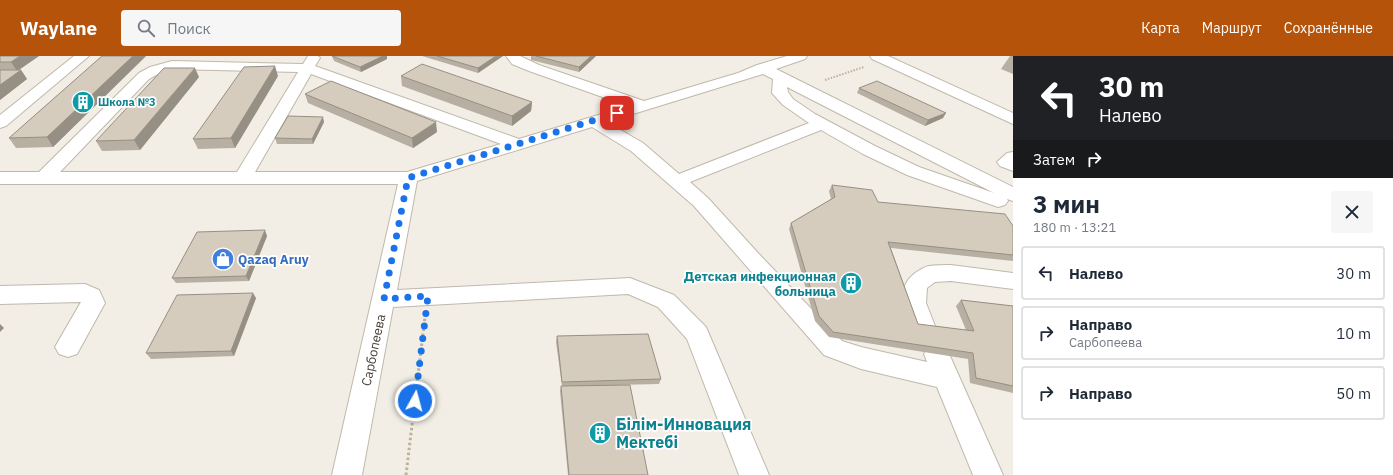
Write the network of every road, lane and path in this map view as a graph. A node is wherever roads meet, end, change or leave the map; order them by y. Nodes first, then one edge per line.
1 (82, 56) edge
2 (513, 56) edge
3 (800, 56) edge
4 (877, 56) edge
5 (310, 62) edge
6 (762, 68) junction
7 (780, 78) junction
8 (642, 106) junction
9 (1013, 120) edge
10 (592, 121) junction
11 (0, 123) edge
12 (822, 124) junction
13 (517, 144) junction
14 (1013, 157) edge
15 (1013, 166) edge
16 (0, 178) edge
17 (44, 178) junction
18 (243, 178) junction
19 (408, 178) junction
20 (677, 181) junction
21 (1013, 195) edge
22 (1013, 208) edge
23 (1013, 281) edge
24 (0, 295) edge
25 (428, 296) junction
26 (384, 299) junction
27 (68, 347) dead end
28 (936, 354) junction
29 (348, 475) edge
30 (406, 475) edge
31 (754, 475) edge
32 (988, 475) edge

1 - 11 street
2 - 8 street
3 - 6 street
4 - 9 street
5 - 13 street
5 - 17 street
5 - 18 street
6 - 7 street
6 - 8 street
7 - 12 street
7 - 21 street
8 - 10 street
10 - 13 street
10 - 20 street
12 - 20 street
12 - 22 street
13 - 19 street
14 - 15 street
16 - 17 street
17 - 18 street
18 - 19 street
19 - 26 street, Сарбопеева
20 - 28 street
23 - 28 street
24 - 27 street
25 - 26 street
25 - 30 path
25 - 31 street
26 - 29 street, Сарбопеева
28 - 32 street

